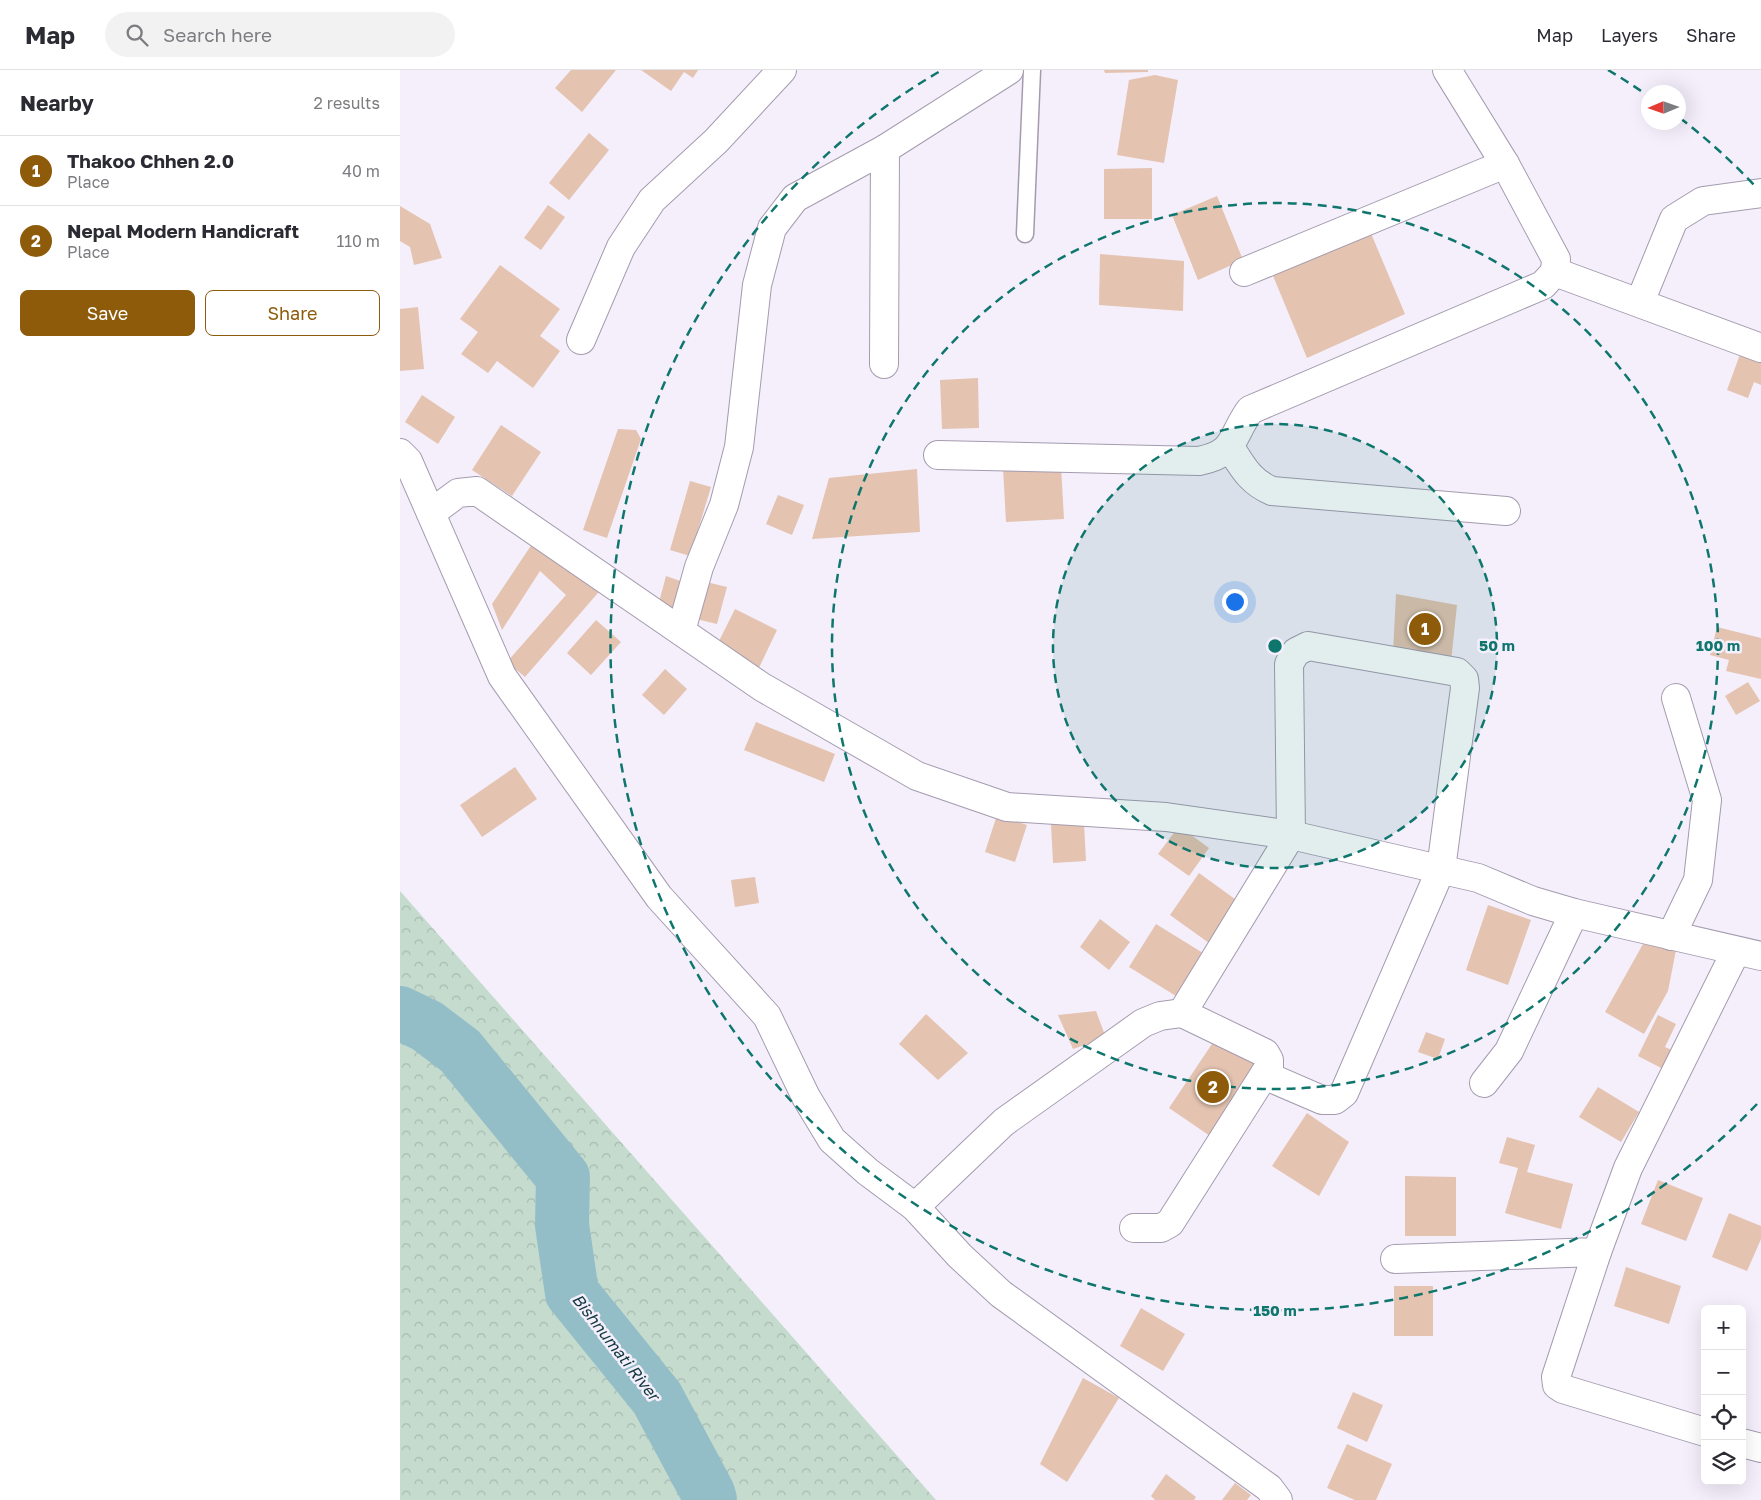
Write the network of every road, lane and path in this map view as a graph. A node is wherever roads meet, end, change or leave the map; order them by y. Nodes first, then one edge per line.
1 (782, 70) edge
2 (1009, 70) edge
3 (1032, 70) edge
4 (1456, 73) edge
5 (885, 149) junction
6 (1505, 164) junction
7 (1761, 193) edge
8 (1025, 234) dead end
9 (1244, 272) dead end
10 (1555, 272) junction
11 (1640, 302) junction
12 (581, 340) dead end
13 (1761, 348) edge
14 (884, 364) dead end
15 (1230, 447) junction
16 (400, 453) edge
17 (938, 455) dead end
18 (1506, 510) dead end
19 (431, 513) junction
20 (681, 631) junction
21 (1676, 698) dead end
22 (1291, 835) junction
23 (1441, 869) junction
24 (1574, 913) junction
25 (1671, 936) junction
26 (1748, 954) edge
27 (1182, 1013) junction
28 (1264, 1075) junction
29 (1484, 1084) dead end
30 (915, 1207) junction
31 (1134, 1228) dead end
32 (1597, 1252) junction
33 (1395, 1259) dead end
34 (1701, 1431) edge
35 (1746, 1444) edge
36 (1761, 1448) edge
37 (1278, 1500) edge

1 - 12 street
2 - 5 street
3 - 8 lane
4 - 6 street
5 - 14 street
5 - 20 street
6 - 9 street
6 - 10 street
7 - 11 street
10 - 11 street
10 - 15 street
11 - 13 street
15 - 17 street
15 - 18 street
16 - 19 street
19 - 20 street
19 - 30 street
20 - 22 street
21 - 25 street
22 - 23 street
22 - 23 street
22 - 27 street
23 - 24 street
23 - 28 street
24 - 25 street
24 - 29 street
25 - 26 street
26 - 32 street
27 - 28 street
27 - 30 street
28 - 31 street
30 - 37 street
32 - 33 street
32 - 34 street
35 - 36 street

